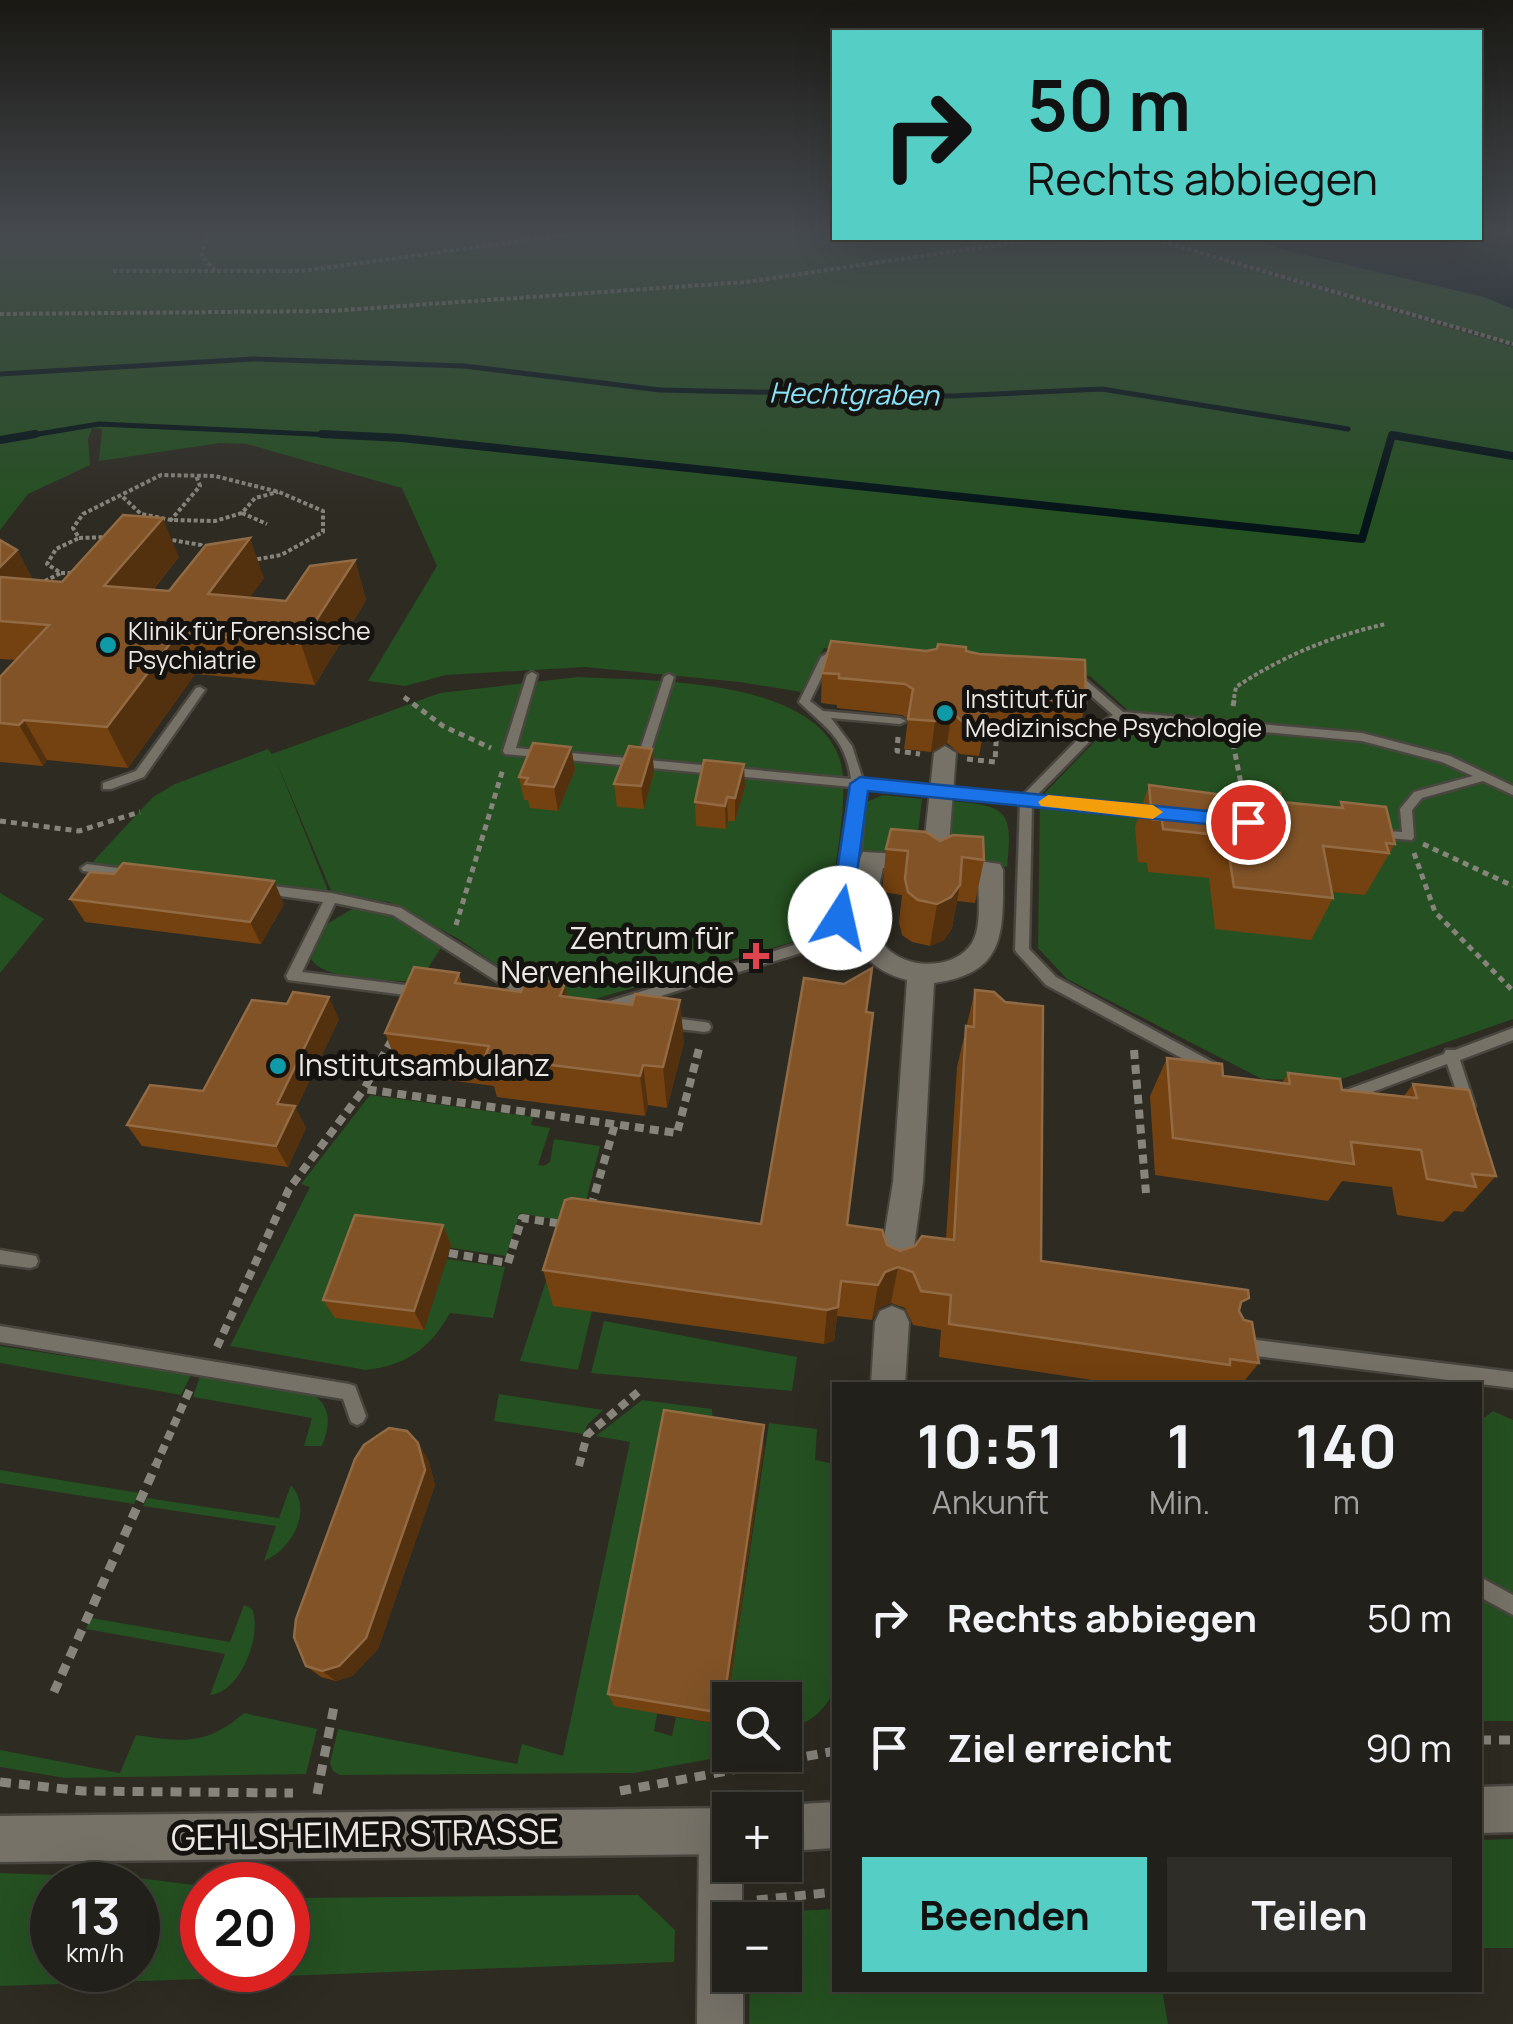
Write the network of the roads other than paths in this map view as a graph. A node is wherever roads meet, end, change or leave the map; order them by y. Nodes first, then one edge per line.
1 (865, 660) edge
2 (532, 675) dead end
3 (669, 676) dead end
4 (1058, 676) edge
5 (200, 690) dead end
6 (825, 714) junction
7 (1120, 715) junction
8 (900, 721) dead end
9 (945, 753) dead end
10 (641, 763) junction
11 (1485, 776) junction
12 (860, 784) junction
13 (107, 786) dead end
14 (1513, 790) edge
15 (941, 792) junction
16 (1026, 799) junction
17 (1174, 814) edge
18 (1355, 832) edge
19 (87, 868) dead end
20 (935, 868) junction
21 (143, 875) edge
22 (256, 889) edge
23 (331, 898) junction
24 (921, 973) junction
25 (437, 994) edge
26 (509, 1002) edge
27 (628, 1017) edge
28 (647, 1020) edge
29 (704, 1027) dead end
30 (1513, 1034) edge
31 (1451, 1054) junction
32 (1230, 1079) edge
33 (1320, 1097) edge
34 (1474, 1126) edge
35 (0, 1257) edge
36 (30, 1261) dead end
37 (896, 1269) edge
38 (892, 1322) dead end
39 (0, 1334) edge
40 (1226, 1344) edge
41 (1513, 1380) edge
42 (888, 1382) edge
43 (357, 1416) dead end
44 (1482, 1588) edge
45 (1513, 1604) edge
46 (1513, 1809) edge
47 (1482, 1810) edge
48 (832, 1825) edge
49 (802, 1827) edge
50 (712, 1831) edge
51 (0, 1839) edge
52 (722, 1882) edge
53 (720, 2024) edge

1 - 6 lane
2 - 10 lane
3 - 10 lane
4 - 7 lane
5 - 13 lane
6 - 8 lane
6 - 12 lane
7 - 11 lane
7 - 16 lane
9 - 15 street
10 - 12 lane
11 - 14 lane
11 - 18 lane
12 - 15 lane
12 - 27 lane
15 - 16 lane
15 - 20 street
16 - 17 lane
16 - 32 lane
19 - 21 lane
20 - 24 street
20 - 24 street
22 - 23 lane
23 - 25 lane
23 - 26 lane
24 - 37 street
28 - 29 lane
30 - 31 lane
31 - 33 lane
31 - 34 lane
35 - 36 lane
38 - 42 street
39 - 43 lane
40 - 41 lane
44 - 45 lane
46 - 47 street
48 - 49 street
50 - 51 street, GEHLSHEIMER STRASSE
52 - 53 street

